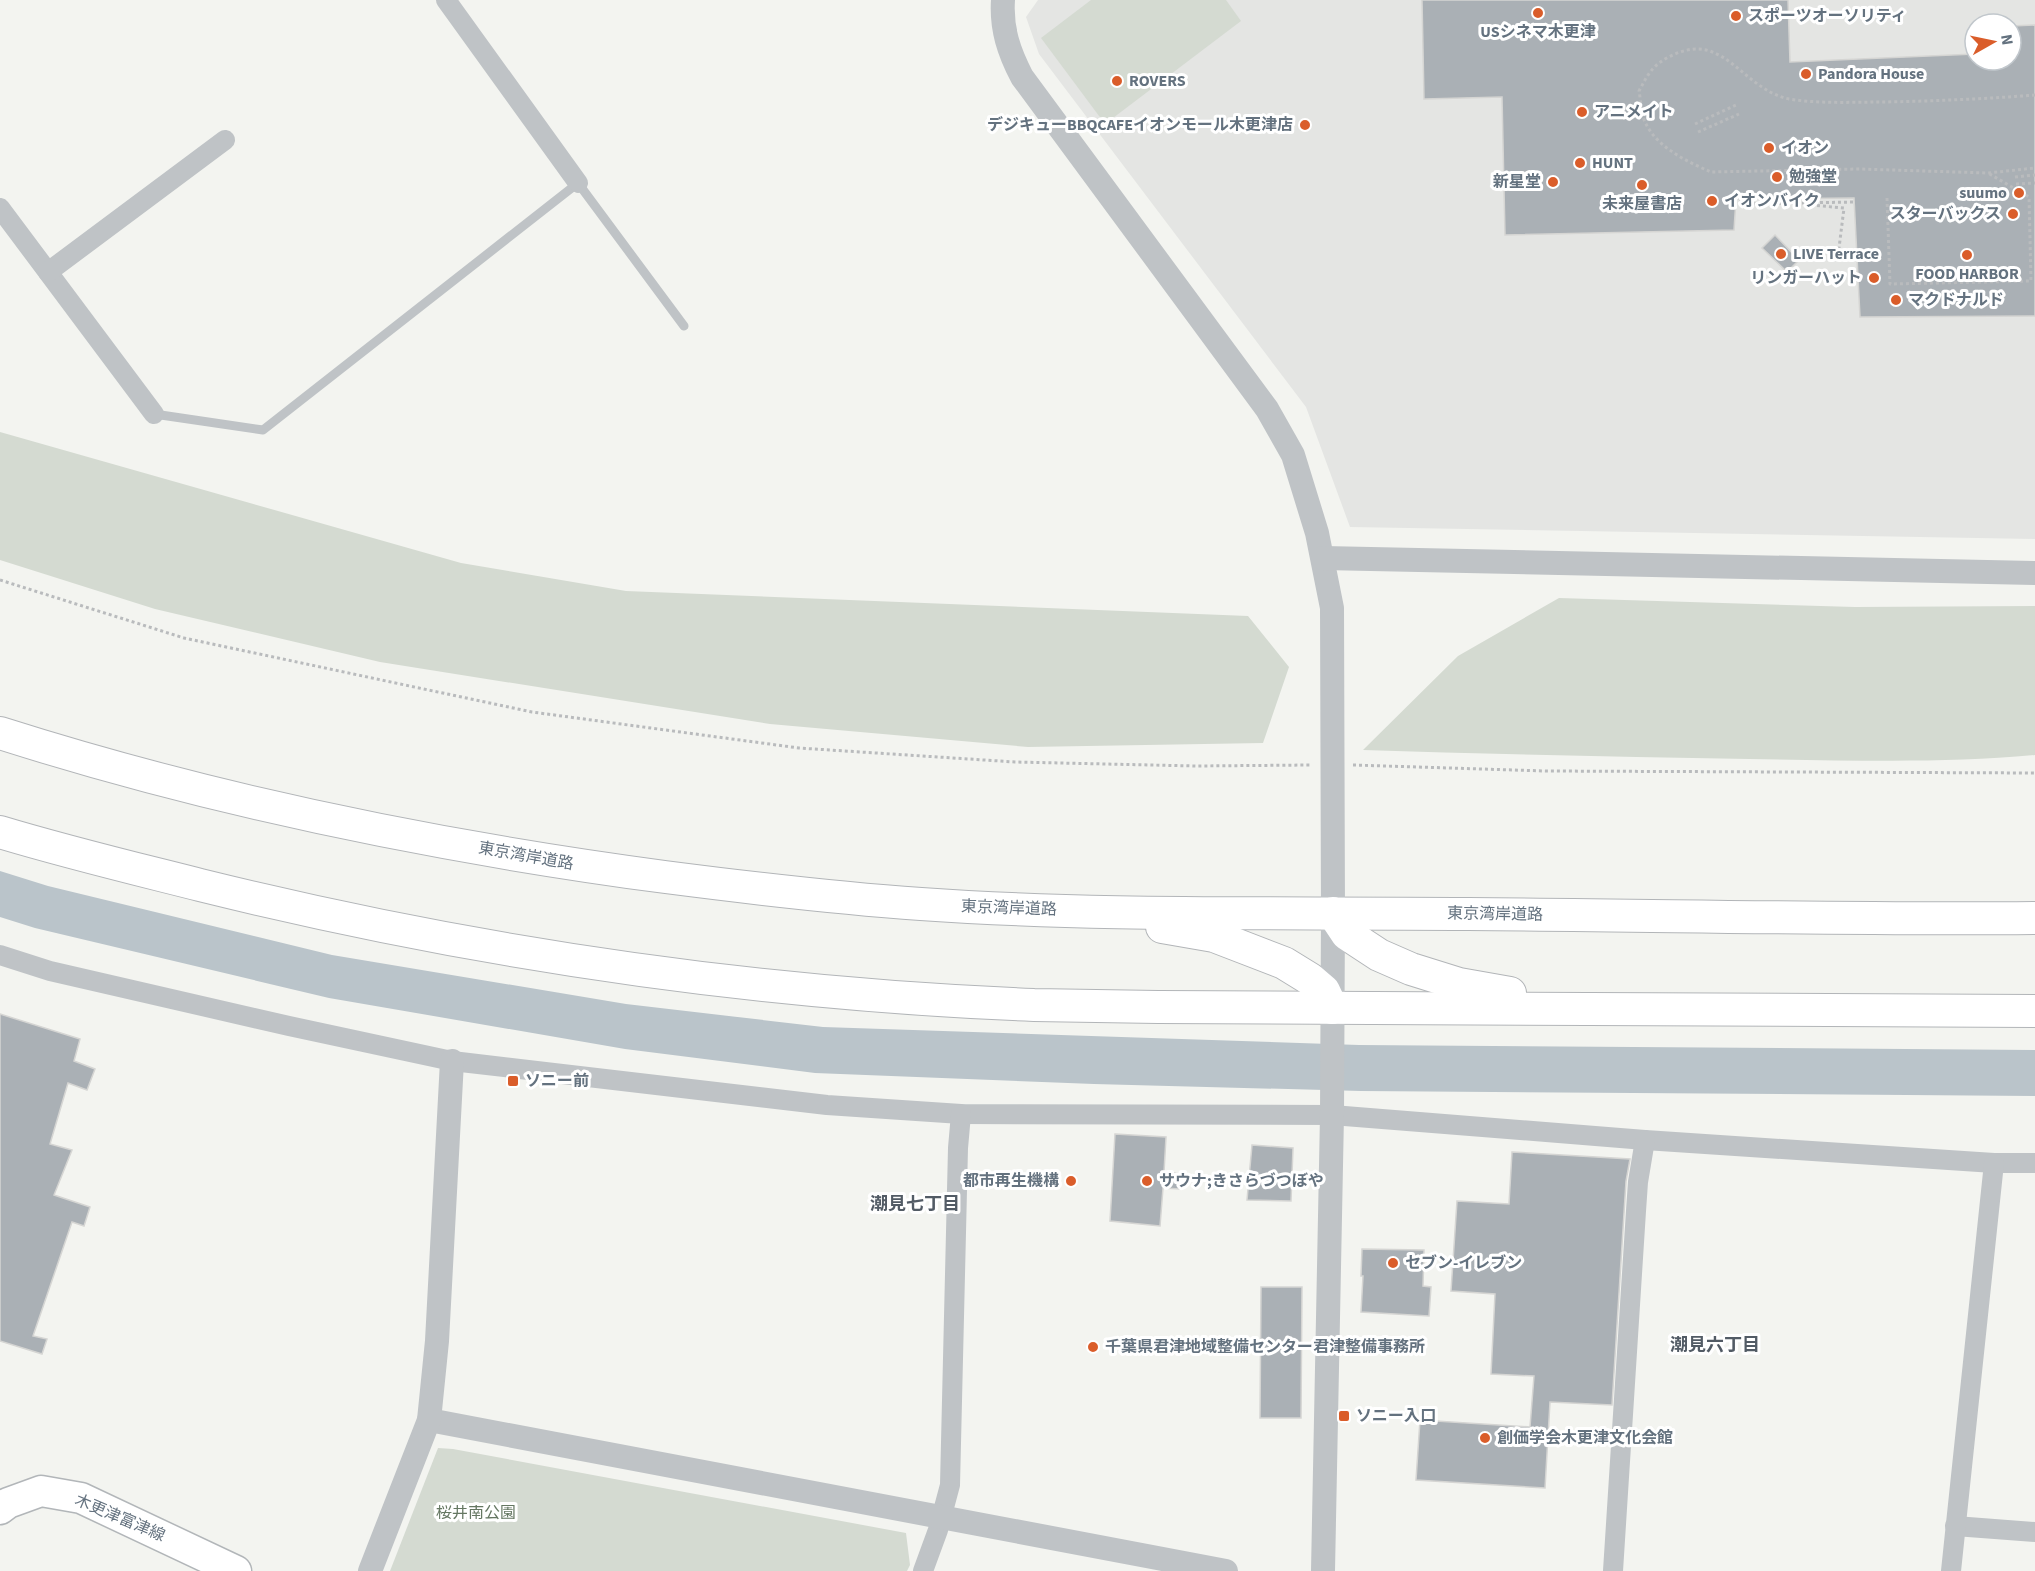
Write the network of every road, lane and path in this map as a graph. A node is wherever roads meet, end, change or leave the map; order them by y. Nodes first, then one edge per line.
1 (446, 0) edge
2 (1003, 0) edge
3 (2035, 95) edge
4 (1736, 105) dead end
5 (1739, 114) dead end
6 (1695, 123) dead end
7 (1698, 132) dead end
8 (225, 140) dead end
9 (2035, 168) edge
10 (1988, 173) junction
11 (2035, 175) edge
12 (2015, 177) dead end
13 (578, 183) junction
14 (2035, 183) edge
15 (2016, 184) dead end
16 (1887, 198) dead end
17 (1741, 199) dead end
18 (1855, 202) dead end
19 (1797, 203) junction
20 (0, 208) edge
21 (2029, 213) junction
22 (2035, 213) edge
23 (1838, 256) dead end
24 (48, 272) junction
25 (684, 326) dead end
26 (154, 414) joint
27 (1323, 558) junction
28 (2035, 573) edge
29 (0, 580) edge
30 (0, 733) edge
31 (1333, 764) junction
32 (2035, 773) edge
33 (0, 832) edge
34 (992, 908) junction
35 (1334, 913) junction
36 (2035, 918) edge
37 (0, 955) edge
38 (1332, 1008) junction
39 (1681, 1010) junction
40 (2035, 1011) edge
41 (452, 1061) junction
42 (961, 1114) junction
43 (1332, 1115) junction
44 (1646, 1140) junction
45 (1994, 1163) junction
46 (2035, 1163) edge
47 (429, 1420) junction
48 (0, 1509) edge
49 (942, 1517) junction
50 (1955, 1526) junction
51 (2035, 1532) edge
52 (930, 1570) edge
53 (236, 1571) edge
54 (370, 1571) edge
55 (1226, 1571) edge
56 (1323, 1571) edge
57 (1613, 1571) edge
58 (1951, 1571) edge

1 - 13 street
2 - 27 street
3 - 10 path
4 - 6 path
5 - 7 path
8 - 24 street
9 - 10 path
10 - 21 path
11 - 12 path
13 - 25 lane
13 - 26 lane
14 - 15 path
16 - 21 path
17 - 19 path
18 - 19 path
19 - 23 path
20 - 24 street
21 - 22 path
24 - 26 street
27 - 28 street
27 - 31 street
29 - 31 path
30 - 34 highway, 東京湾岸道路
31 - 32 path
31 - 35 street
33 - 38 highway
34 - 35 highway, 東京湾岸道路
34 - 38 highway
35 - 36 highway, 東京湾岸道路
35 - 38 street
35 - 39 highway
37 - 41 street
38 - 39 highway
38 - 43 street
39 - 40 highway
41 - 42 street
41 - 47 street
42 - 43 street
42 - 49 street
43 - 44 street
43 - 56 street
44 - 45 street
44 - 57 street
45 - 46 street
45 - 50 street
47 - 49 street
47 - 54 street
48 - 53 main road, 木更津富津線
49 - 52 street
49 - 55 street
50 - 51 street
50 - 58 street

